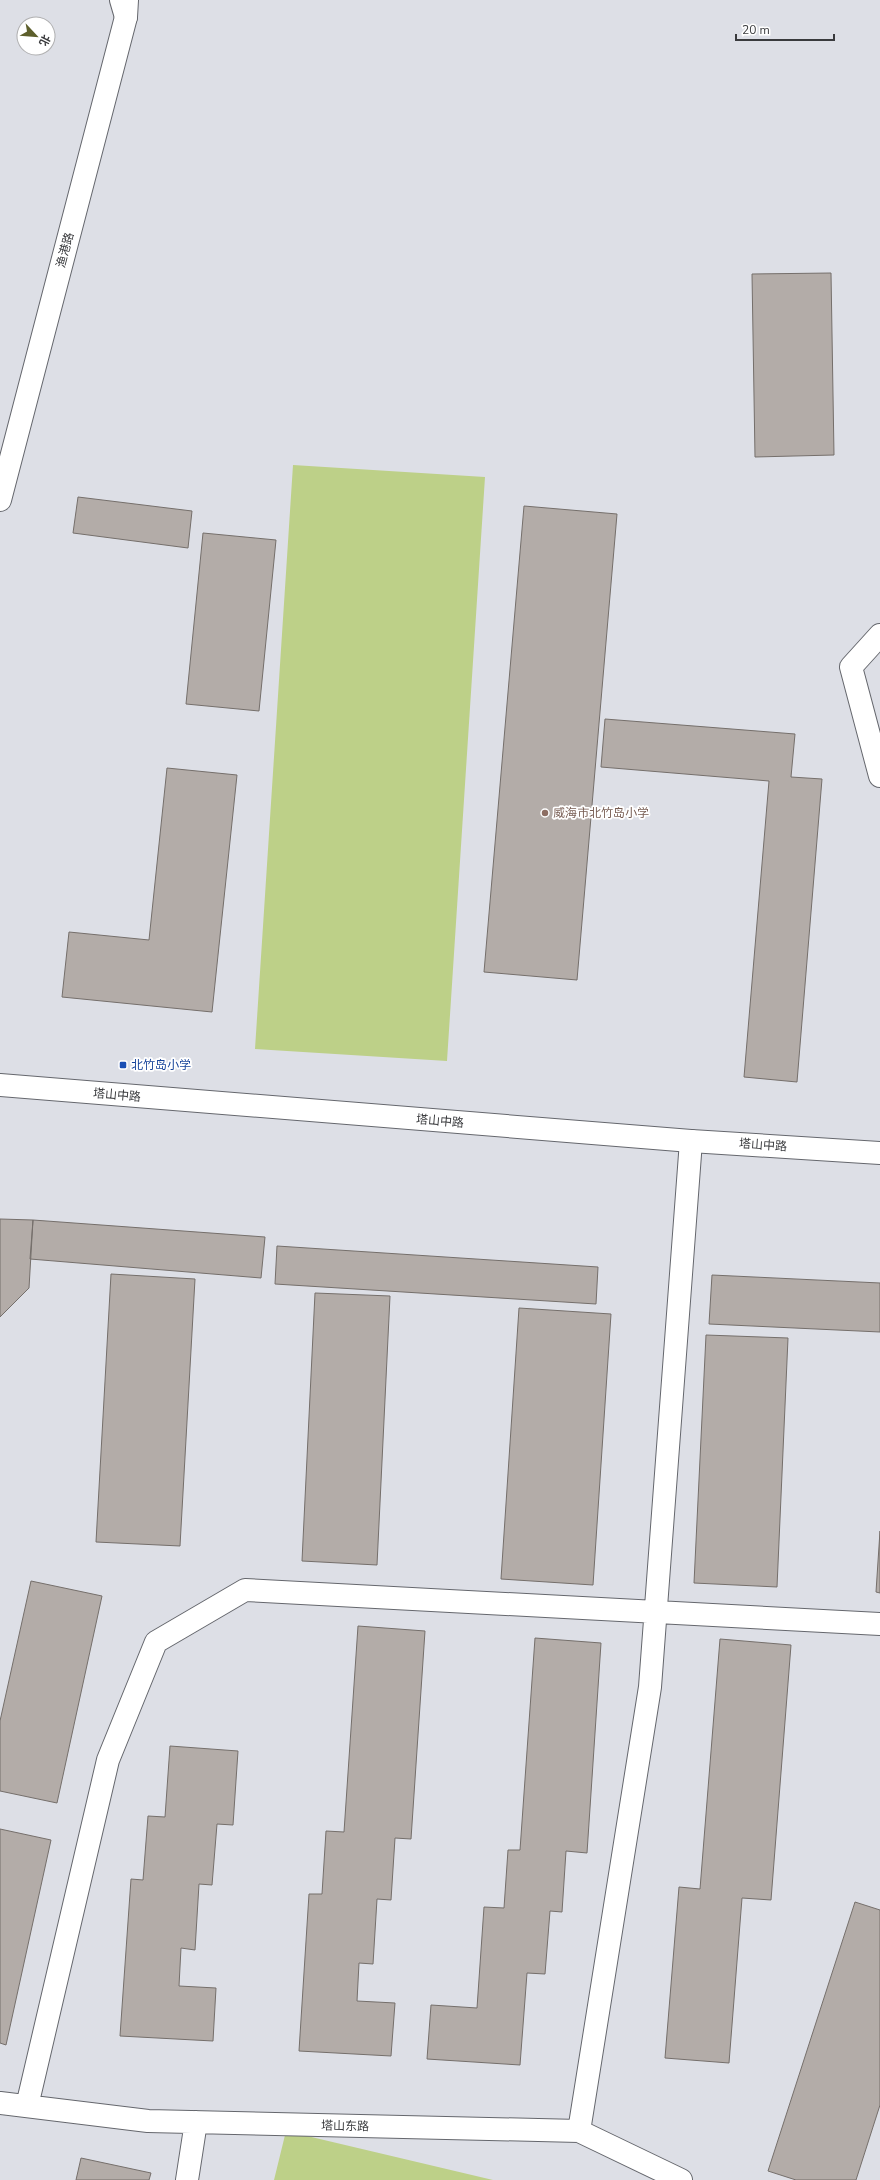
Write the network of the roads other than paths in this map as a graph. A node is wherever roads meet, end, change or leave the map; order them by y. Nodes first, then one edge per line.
1 (125, 6) edge
2 (0, 500) edge
3 (880, 635) edge
4 (880, 776) edge
5 (0, 1085) edge
6 (690, 1141) junction
7 (880, 1153) edge
8 (655, 1611) junction
9 (880, 1624) edge
10 (0, 2103) edge
11 (27, 2106) junction
12 (196, 2122) junction
13 (579, 2131) junction
14 (187, 2180) edge
15 (680, 2180) edge

1 - 2 street, 渔港路
3 - 4 street
5 - 6 street, 塔山中路
6 - 7 street, 塔山中路
6 - 8 street
8 - 9 street
8 - 11 street
8 - 13 street
10 - 11 street, 塔山东路
11 - 12 street, 塔山东路
12 - 13 street, 塔山东路
12 - 14 street
13 - 15 street, 塔山东路

